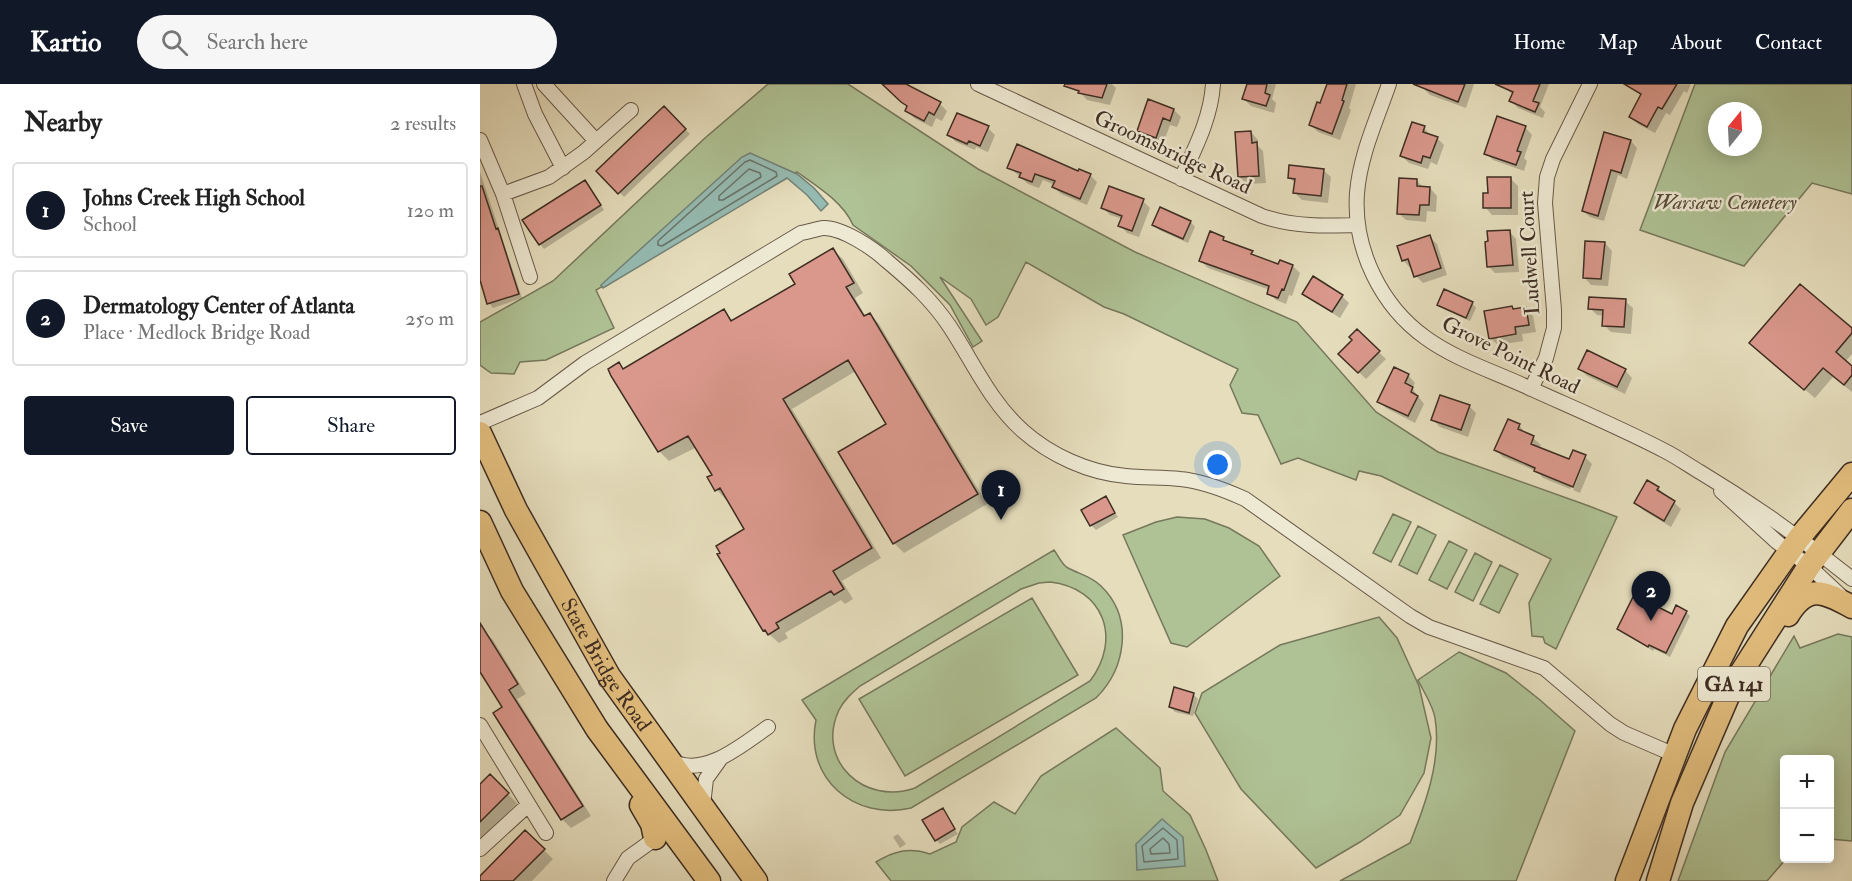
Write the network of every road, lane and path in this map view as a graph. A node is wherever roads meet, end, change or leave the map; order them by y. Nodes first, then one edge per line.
1 (524, 84) edge
2 (544, 84) edge
3 (978, 84) edge
4 (1213, 84) edge
5 (1389, 84) edge
6 (1590, 84) edge
7 (556, 98) junction
8 (631, 110) dead end
9 (535, 114) junction
10 (480, 140) edge
11 (596, 141) junction
12 (562, 168) junction
13 (1181, 178) junction
14 (503, 194) junction
15 (1358, 225) junction
16 (530, 278) dead end
17 (1531, 389) junction
18 (480, 423) edge
19 (480, 433) edge
20 (1852, 474) edge
21 (1852, 510) edge
22 (480, 522) edge
23 (1794, 544) junction
24 (1814, 559) junction
25 (1852, 579) edge
26 (1852, 607) edge
27 (480, 725) edge
28 (768, 728) dead end
29 (1675, 755) junction
30 (1701, 756) junction
31 (722, 757) junction
32 (668, 758) junction
33 (528, 805) junction
34 (703, 808) junction
35 (546, 833) dead end
36 (662, 833) junction
37 (480, 849) edge
38 (614, 881) edge
39 (709, 881) edge
40 (756, 881) edge
41 (1627, 881) edge
42 (1658, 881) edge

1 - 9 street
2 - 7 street
3 - 13 street, Groomsbridge Road
4 - 13 street
5 - 15 street, Grove Point Road
6 - 17 street, Ludwell Court
7 - 9 street
7 - 11 street
8 - 11 street
9 - 12 street
10 - 14 street
11 - 12 street
12 - 14 street
13 - 15 street, Groomsbridge Road
14 - 16 street
15 - 17 street, Grove Point Road
17 - 23 street, Grove Point Road
18 - 29 street
19 - 32 highway, State Bridge Road
20 - 23 highway, GA 141
21 - 24 highway, GA 141
22 - 36 highway, State Bridge Road
23 - 24 street, Grove Point Road
23 - 29 highway, GA 141
24 - 25 street
24 - 26 street
24 - 30 highway, GA 141
26 - 30 highway
27 - 33 street
28 - 31 street
29 - 41 highway, GA 141
30 - 42 highway, GA 141
31 - 32 street
31 - 34 street
32 - 34 highway, State Bridge Road
33 - 35 street
33 - 37 street
34 - 40 highway, State Bridge Road
36 - 38 street
36 - 39 highway, State Bridge Road

